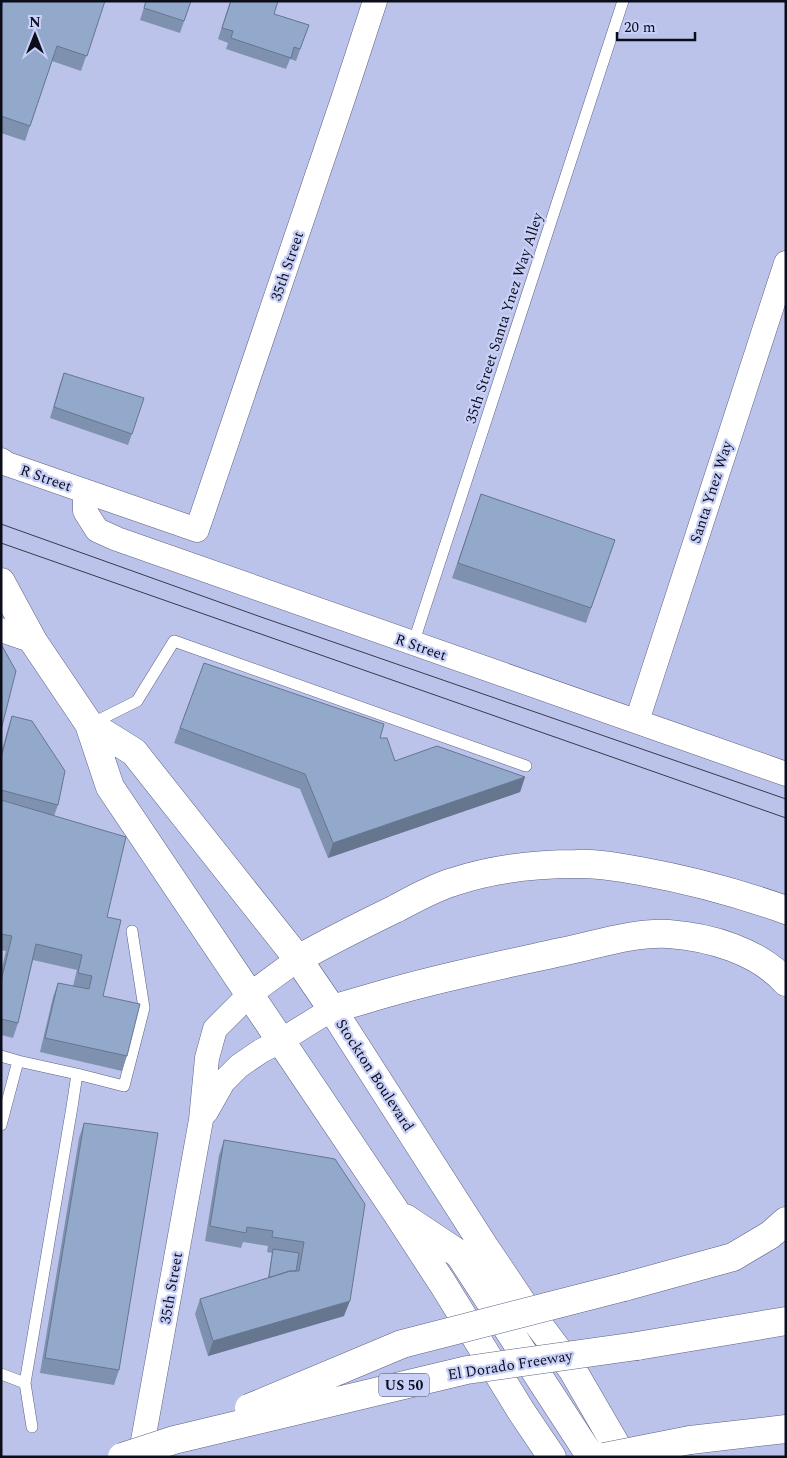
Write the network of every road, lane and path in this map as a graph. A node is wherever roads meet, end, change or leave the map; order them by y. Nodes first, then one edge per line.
1 (375, 1) edge
2 (623, 1) edge
3 (786, 263) edge
4 (3, 463) edge
5 (85, 491) junction
6 (197, 530) joint
7 (1, 582) edge
8 (1, 630) edge
9 (33, 641) junction
10 (413, 644) junction
11 (637, 721) junction
12 (89, 724) junction
13 (526, 766) dead end
14 (786, 774) edge
15 (786, 910) edge
16 (132, 931) dead end
17 (298, 959) junction
18 (786, 982) edge
19 (249, 995) junction
20 (332, 1009) junction
21 (282, 1040) junction
22 (1, 1056) edge
23 (18, 1061) junction
24 (77, 1074) junction
25 (201, 1120) junction
26 (1, 1125) edge
27 (396, 1212) junction
28 (786, 1221) edge
29 (786, 1320) edge
30 (1, 1374) edge
31 (25, 1383) junction
32 (32, 1427) dead end
33 (786, 1429) edge
34 (174, 1440) junction
35 (122, 1457) edge
36 (140, 1457) edge
37 (552, 1457) edge
38 (591, 1457) edge
39 (604, 1457) edge
40 (623, 1457) edge

1 - 6 street, 35th Street
2 - 10 lane, 35th Street Santa Ynez Way Alley
3 - 11 street, Santa Ynez Way
4 - 5 street, R Street
5 - 6 street, R Street
5 - 10 street, R Street
7 - 9 main road, Stockton Boulevard
8 - 9 street
9 - 12 main road, Stockton Boulevard
10 - 11 street, R Street
11 - 14 street, R Street
12 - 13 lane
12 - 17 main road, Stockton Boulevard
12 - 19 main road, Stockton Boulevard
15 - 17 main road
16 - 24 lane
17 - 19 street, 35th Street
17 - 20 main road, Stockton Boulevard
18 - 20 main road
19 - 21 main road, Stockton Boulevard
19 - 25 street, 35th Street
20 - 21 street, 35th Street
20 - 40 main road, Stockton Boulevard
21 - 25 street, 35th Street
21 - 27 main road, Stockton Boulevard
22 - 23 lane
23 - 24 lane
23 - 26 lane
24 - 31 lane
25 - 36 street, 35th Street
27 - 37 main road, Stockton Boulevard
27 - 38 main road
28 - 34 main road, bridge
29 - 34 main road, El Dorado Freeway / US 50, bridge
30 - 31 lane
31 - 32 lane
33 - 39 main road, bridge
34 - 35 main road, El Dorado Freeway / US 50, bridge

